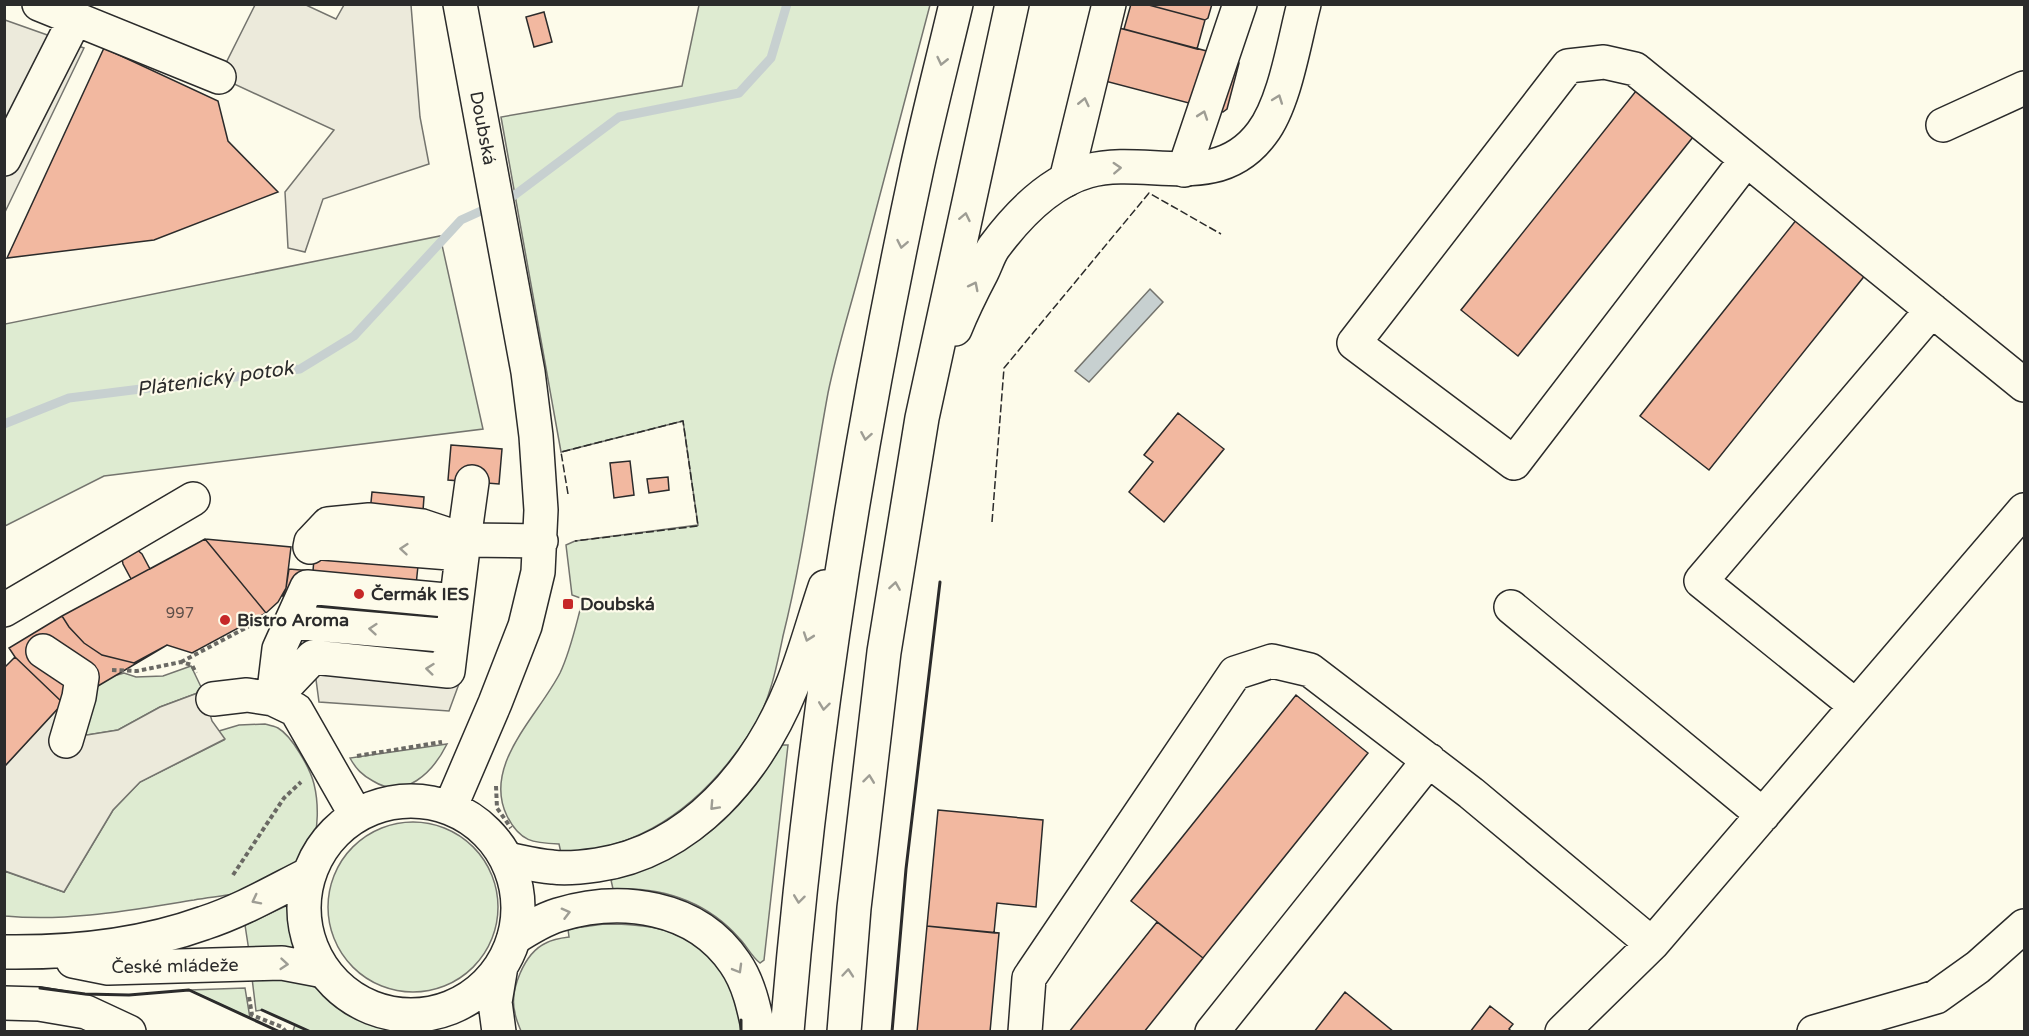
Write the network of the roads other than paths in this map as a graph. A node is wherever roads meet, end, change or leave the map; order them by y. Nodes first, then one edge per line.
1 (39, 4) edge
2 (460, 4) edge
3 (956, 4) edge
4 (1012, 4) edge
5 (1109, 4) edge
6 (1240, 4) edge
7 (1304, 4) edge
8 (75, 20) junction
9 (219, 77) dead end
10 (2025, 88) edge
11 (1943, 125) dead end
12 (4, 159) edge
13 (1746, 160) junction
14 (1184, 170) junction
15 (1066, 180) junction
16 (1932, 310) junction
17 (2025, 385) edge
18 (922, 418) junction
19 (472, 482) dead end
20 (193, 499) dead end
21 (854, 502) junction
22 (2025, 510) edge
23 (541, 541) junction
24 (463, 547) junction
25 (307, 587) junction
26 (456, 601) junction
27 (1511, 607) dead end
28 (4, 610) edge
29 (277, 621) junction
30 (452, 636) junction
31 (43, 651) dead end
32 (213, 699) dead end
33 (273, 699) junction
34 (1856, 706) junction
35 (66, 741) dead end
36 (1428, 760) junction
37 (450, 808) junction
38 (356, 815) junction
39 (1763, 815) junction
40 (507, 859) junction
41 (309, 874) junction
42 (2025, 926) edge
43 (1652, 944) junction
44 (15, 952) edge
45 (507, 952) junction
46 (324, 971) junction
47 (4, 1003) edge
48 (416, 1023) edge
49 (129, 1032) edge
50 (499, 1032) edge
51 (759, 1032) edge
52 (787, 1032) edge
53 (844, 1032) edge
54 (1025, 1032) edge
55 (1212, 1032) edge
56 (1562, 1032) edge
57 (1596, 1032) edge
58 (1814, 1032) edge

1 - 8 main road
2 - 23 main road, Doubská
3 -> 21 main road
18 -> 4 main road
15 -> 5 main road
14 -> 6 main road
14 -> 7 main road
8 - 9 main road
8 - 12 main road
10 - 11 main road
13 - 13 main road
13 - 16 main road
15 -> 14 main road
18 -> 15 main road
16 - 17 main road
16 - 34 main road
53 -> 18 main road
19 - 24 main road
20 - 28 main road
21 -> 40 main road
21 -> 52 main road
22 - 34 main road
23 - 24 main road
23 - 37 main road, Doubská
24 -> 25 main road
24 - 26 main road
25 - 26 main road
25 - 29 main road
26 - 30 main road
27 - 39 main road
30 -> 29 main road
29 - 33 main road
30 -> 33 main road
31 - 35 main road
32 - 33 main road
33 - 38 main road
34 - 39 main road
36 - 43 main road
36 - 54 main road
36 - 55 main road
37 - 38 main road
37 - 40 main road
38 - 41 main road
39 - 43 main road
40 - 45 main road
41 -> 44 main road, České mládeže
41 - 46 main road
42 - 58 main road
43 - 56 main road
43 - 57 main road
44 -> 46 main road, České mládeže
45 - 48 main road
45 - 50 main road
45 -> 51 main road
46 - 48 main road
47 - 49 main road

